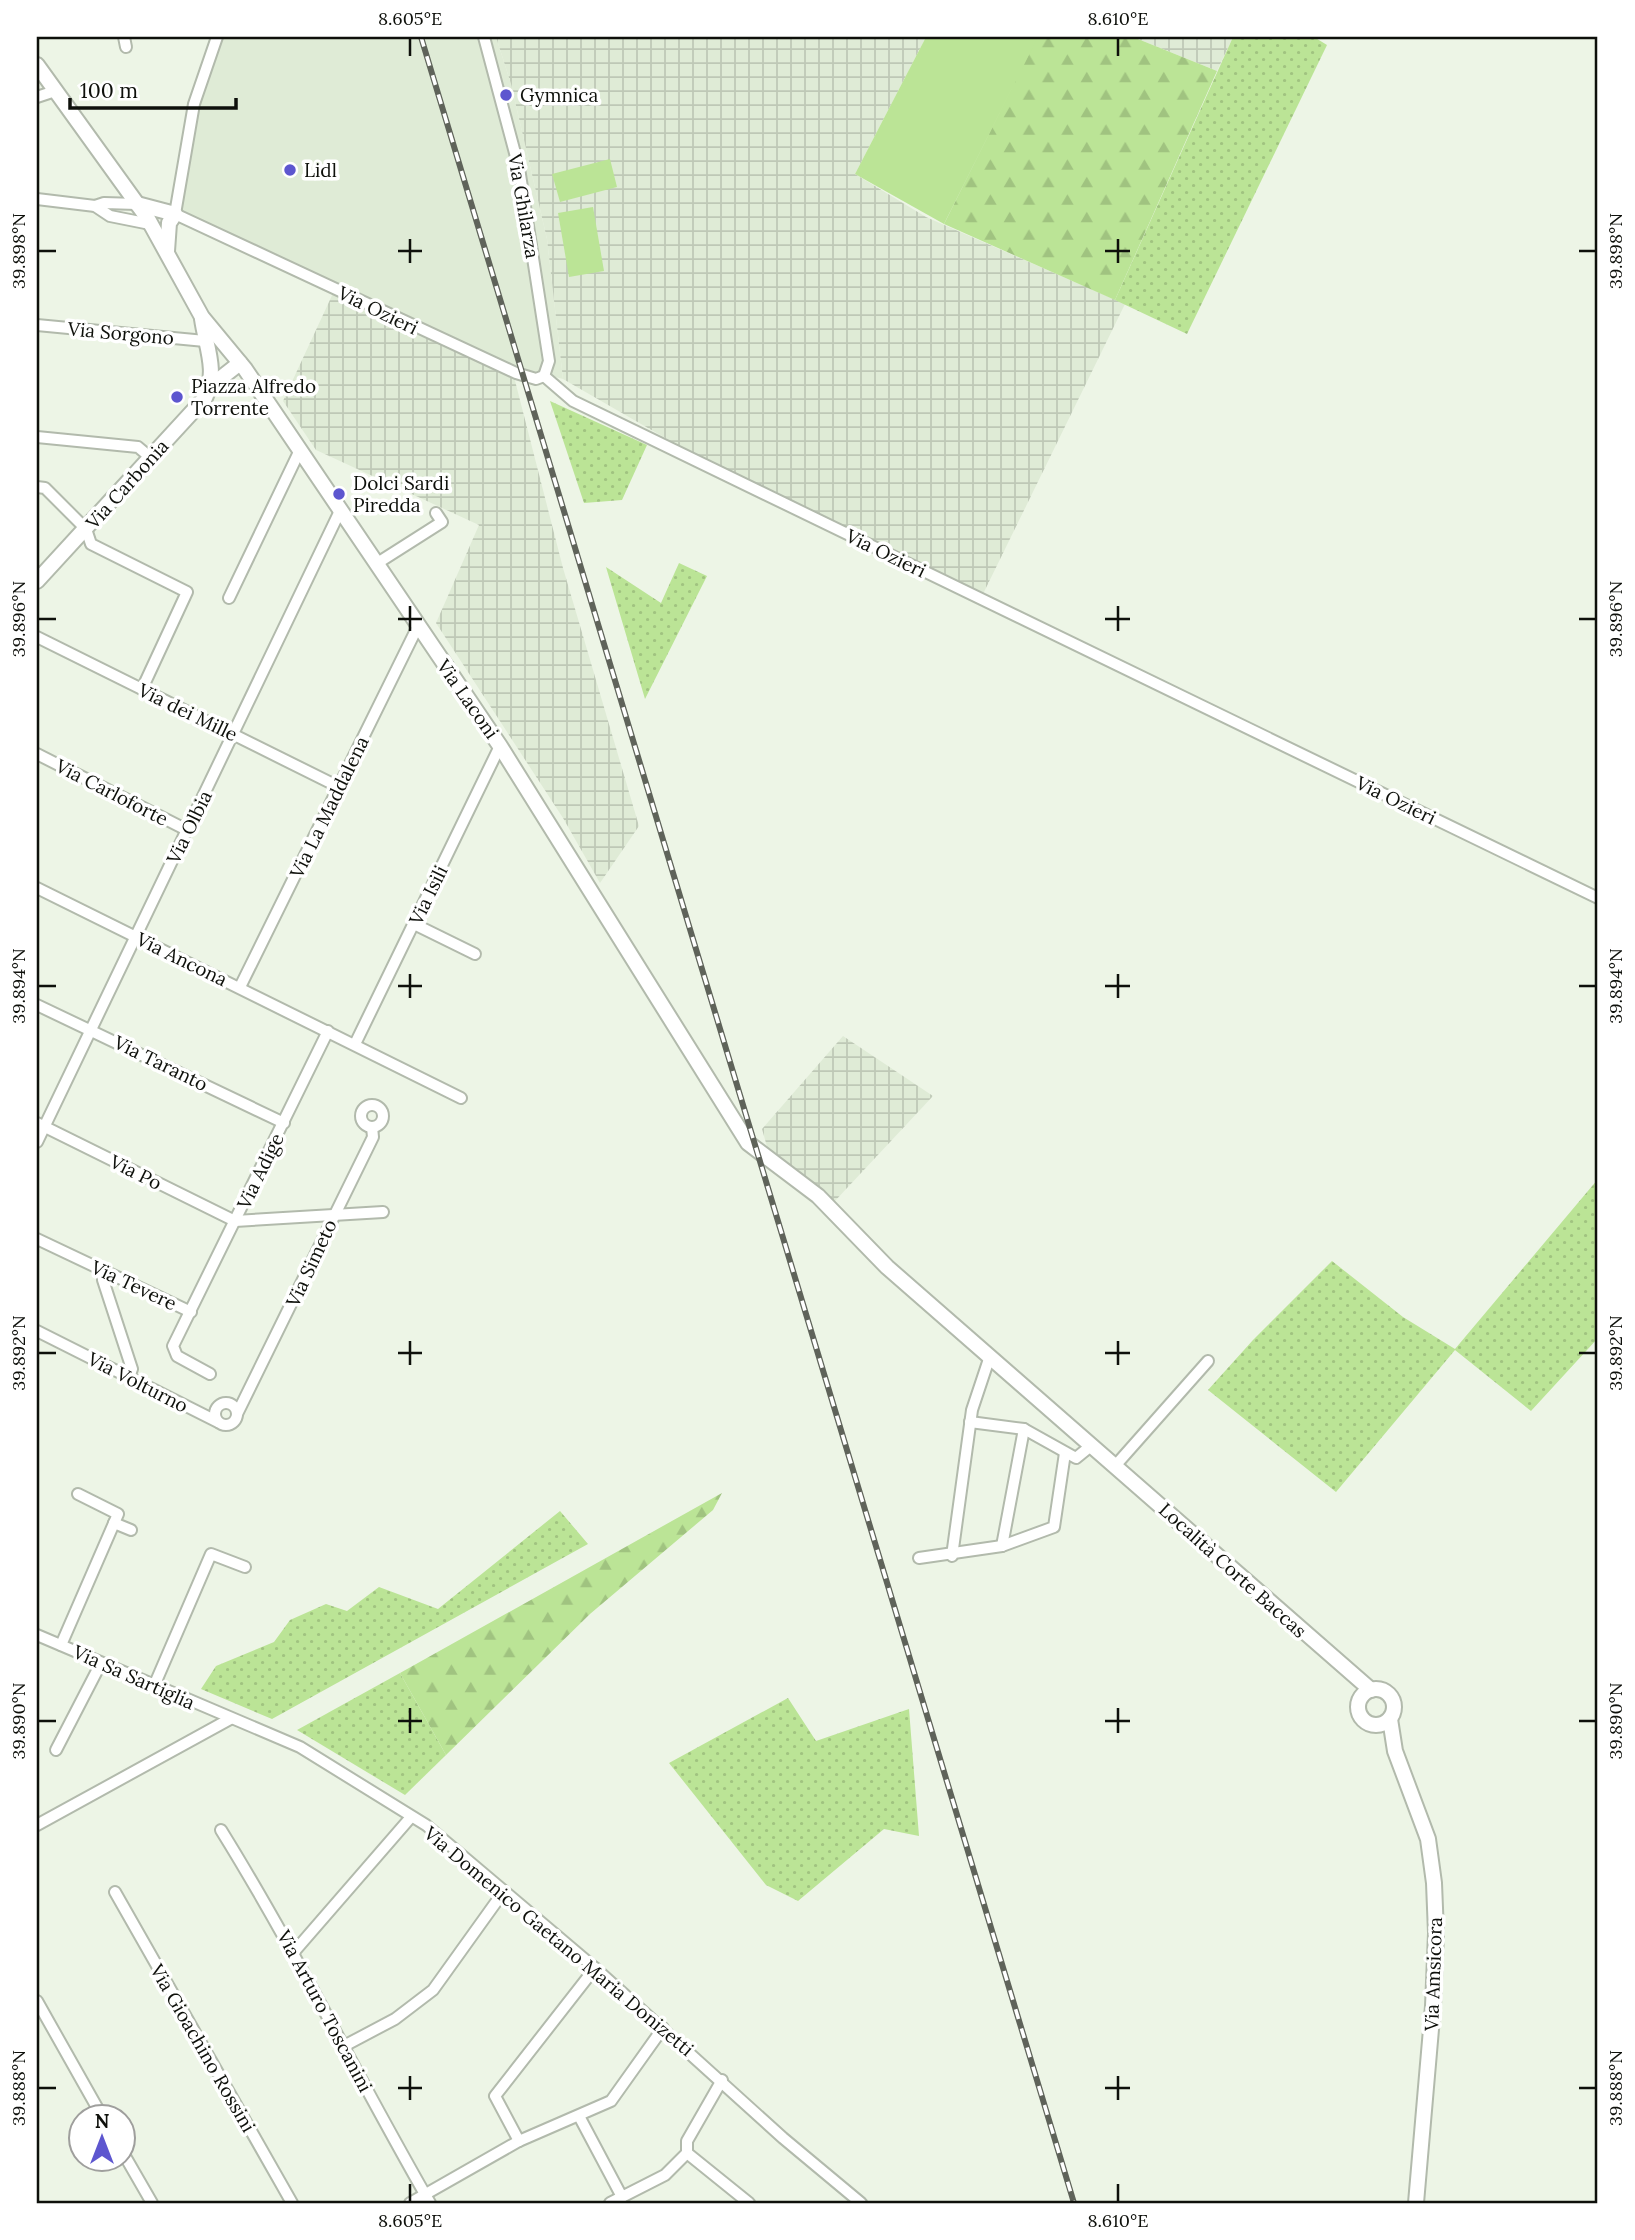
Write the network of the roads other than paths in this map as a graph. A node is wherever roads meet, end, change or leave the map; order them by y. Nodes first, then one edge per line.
1 (217, 37) edge
2 (484, 37) edge
3 (37, 65) edge
4 (55, 91) junction
5 (37, 97) edge
6 (37, 200) edge
7 (136, 204) junction
8 (95, 206) junction
9 (161, 218) junction
10 (202, 317) junction
11 (37, 325) edge
12 (205, 341) junction
13 (240, 363) junction
14 (544, 376) junction
15 (212, 385) junction
16 (37, 437) edge
17 (300, 450) junction
18 (151, 458) junction
19 (37, 487) edge
20 (340, 510) junction
21 (436, 513) dead end
22 (86, 529) junction
23 (376, 564) junction
24 (37, 581) edge
25 (229, 598) dead end
26 (418, 626) junction
27 (37, 637) edge
28 (142, 690) junction
29 (233, 735) junction
30 (500, 746) junction
31 (37, 754) edge
32 (339, 787) junction
33 (187, 830) junction
34 (37, 888) edge
35 (1598, 898) edge
36 (414, 924) junction
37 (136, 936) junction
38 (475, 954) dead end
39 (240, 987) junction
40 (37, 1005) edge
41 (91, 1030) junction
42 (328, 1031) junction
43 (355, 1044) junction
44 (461, 1098) dead end
45 (284, 1123) junction
46 (41, 1124) edge
47 (372, 1127) dead end
48 (37, 1142) edge
49 (759, 1153) joint
50 (383, 1212) dead end
51 (333, 1215) junction
52 (235, 1221) junction
53 (37, 1239) edge
54 (105, 1272) junction
55 (191, 1312) junction
56 (37, 1331) edge
57 (990, 1356) junction
58 (1208, 1361) dead end
59 (210, 1374) dead end
60 (129, 1377) junction
61 (246, 1400) junction
62 (230, 1404) junction
63 (216, 1410) junction
64 (237, 1414) junction
65 (202, 1416) junction
66 (218, 1422) junction
67 (970, 1422) junction
68 (1024, 1429) junction
69 (1092, 1445) junction
70 (1065, 1453) junction
71 (1115, 1466) junction
72 (78, 1494) dead end
73 (114, 1523) junction
74 (131, 1530) dead end
75 (1002, 1546) junction
76 (952, 1556) junction
77 (919, 1558) dead end
78 (245, 1567) dead end
79 (37, 1634) edge
80 (61, 1645) junction
81 (101, 1662) junction
82 (154, 1686) junction
83 (1366, 1694) junction
84 (230, 1719) junction
85 (1390, 1719) junction
86 (1374, 1725) junction
87 (56, 1751) dead end
88 (1395, 1751) junction
89 (411, 1817) junction
90 (37, 1825) edge
91 (221, 1830) dead end
92 (504, 1891) junction
93 (115, 1892) dead end
94 (293, 1953) junction
95 (594, 1968) junction
96 (37, 2001) edge
97 (663, 2028) junction
98 (342, 2047) junction
99 (722, 2080) junction
100 (95, 2104) edge
101 (579, 2116) junction
102 (519, 2141) junction
103 (687, 2153) junction
104 (135, 2174) edge
105 (622, 2197) junction
106 (428, 2199) edge
107 (152, 2203) edge
108 (292, 2203) edge
109 (410, 2203) edge
110 (610, 2203) edge
111 (749, 2203) edge
112 (861, 2203) edge
113 (1416, 2203) edge

1 - 9 street
2 - 14 street, Via Ghilarza
3 - 4 street
4 - 5 street
4 - 7 street
6 - 8 street
7 - 8 street
7 - 9 street
8 - 9 street, Via Ozieri
9 - 10 street, Via Laconi
9 - 14 street, Via Ozieri
10 - 12 street
10 - 13 street, Via Laconi
11 - 12 street, Via Sorgono
12 - 15 street
13 - 15 street, Via Carbonia
13 - 17 street, Via Laconi
14 - 35 street, Via Ozieri
15 - 18 street, Via Carbonia
16 - 18 street
17 - 20 street, Via Laconi
17 - 25 street
18 - 22 street, Via Carbonia
19 - 22 street
20 - 23 street, Via Laconi
20 - 29 street, Via Olbia
21 - 23 street
22 - 24 street, Via Carbonia
22 - 28 street
23 - 26 street, Via Laconi
26 - 30 street, Via Laconi
26 - 32 street, Via La Maddalena
27 - 28 street, Via dei Mille
28 - 29 street, Via dei Mille
29 - 32 street, Via dei Mille
29 - 33 street, Via Olbia
30 - 36 street, Via Isili
30 - 49 street, Via Laconi
31 - 33 street, Via Carloforte
32 - 39 street, Via La Maddalena
33 - 37 street, Via Olbia
34 - 37 street, Via Ancona
36 - 38 street
36 - 43 street, Via Isili
37 - 39 street, Via Ancona
37 - 41 street, Via Olbia
39 - 42 street, Via Ancona
40 - 41 street, Via Taranto
41 - 45 street, Via Taranto
41 - 46 street, Via Olbia
42 - 43 street, Via Ancona
42 - 45 street, Via Adige
43 - 44 street, Via Ancona
45 - 52 street, Via Adige
46 - 48 street, Via Olbia
46 - 52 street, Via Po
47 - 51 street, Via Simeto
49 - 57 street, Località Corte Baccas
50 - 51 street
51 - 52 street
51 - 61 street, Via Simeto
52 - 55 street, Via Adige
53 - 54 street, Via Tevere
54 - 55 street, Via Tevere
54 - 60 street
55 - 59 street, Via Tevere
56 - 60 street, Via Volturno
57 - 67 street
57 - 69 street, Località Corte Baccas
58 - 71 street
60 - 65 street, Via Volturno
61 - 62 street
61 - 64 street, Via Simeto
62 - 63 street
62 - 64 street
63 - 65 street, Via Volturno
63 - 66 street
64 - 66 street
65 - 66 street, Via Volturno
67 - 68 street
67 - 76 street
68 - 70 street
68 - 75 street
69 - 70 street
69 - 71 street, Località Corte Baccas
70 - 75 street
71 - 83 street, Località Corte Baccas
72 - 73 street
73 - 74 street
73 - 80 street
75 - 76 street
76 - 77 street
78 - 82 street
79 - 80 street, Via Sa Sartiglia
80 - 81 street, Via Sa Sartiglia
81 - 82 street, Via Sa Sartiglia
81 - 87 street
82 - 84 street, Via Sa Sartiglia
83 - 85 street
83 - 86 street
84 - 89 street, Via Domenico Gaetano Maria Donizetti
84 - 90 street
85 - 86 street
85 - 88 street, Via Amsicora
86 - 88 street, Via Amsicora
88 - 113 street, Via Amsicora
89 - 92 street, Via Domenico Gaetano Maria Donizetti
89 - 94 street
91 - 94 street, Via Arturo Toscanini
92 - 95 street, Via Domenico Gaetano Maria Donizetti
92 - 98 street
93 - 108 street, Via Gioachino Rossini
94 - 98 street, Via Arturo Toscanini
95 - 97 street, Via Domenico Gaetano Maria Donizetti
95 - 102 street
96 - 100 street
97 - 99 street, Via Domenico Gaetano Maria Donizetti
97 - 101 street
98 - 106 street, Via Arturo Toscanini
99 - 103 street
99 - 112 street, Via Domenico Gaetano Maria Donizetti
101 - 102 street
101 - 105 street
102 - 106 street
103 - 105 street
103 - 111 street
104 - 107 street
105 - 110 street
106 - 109 street

